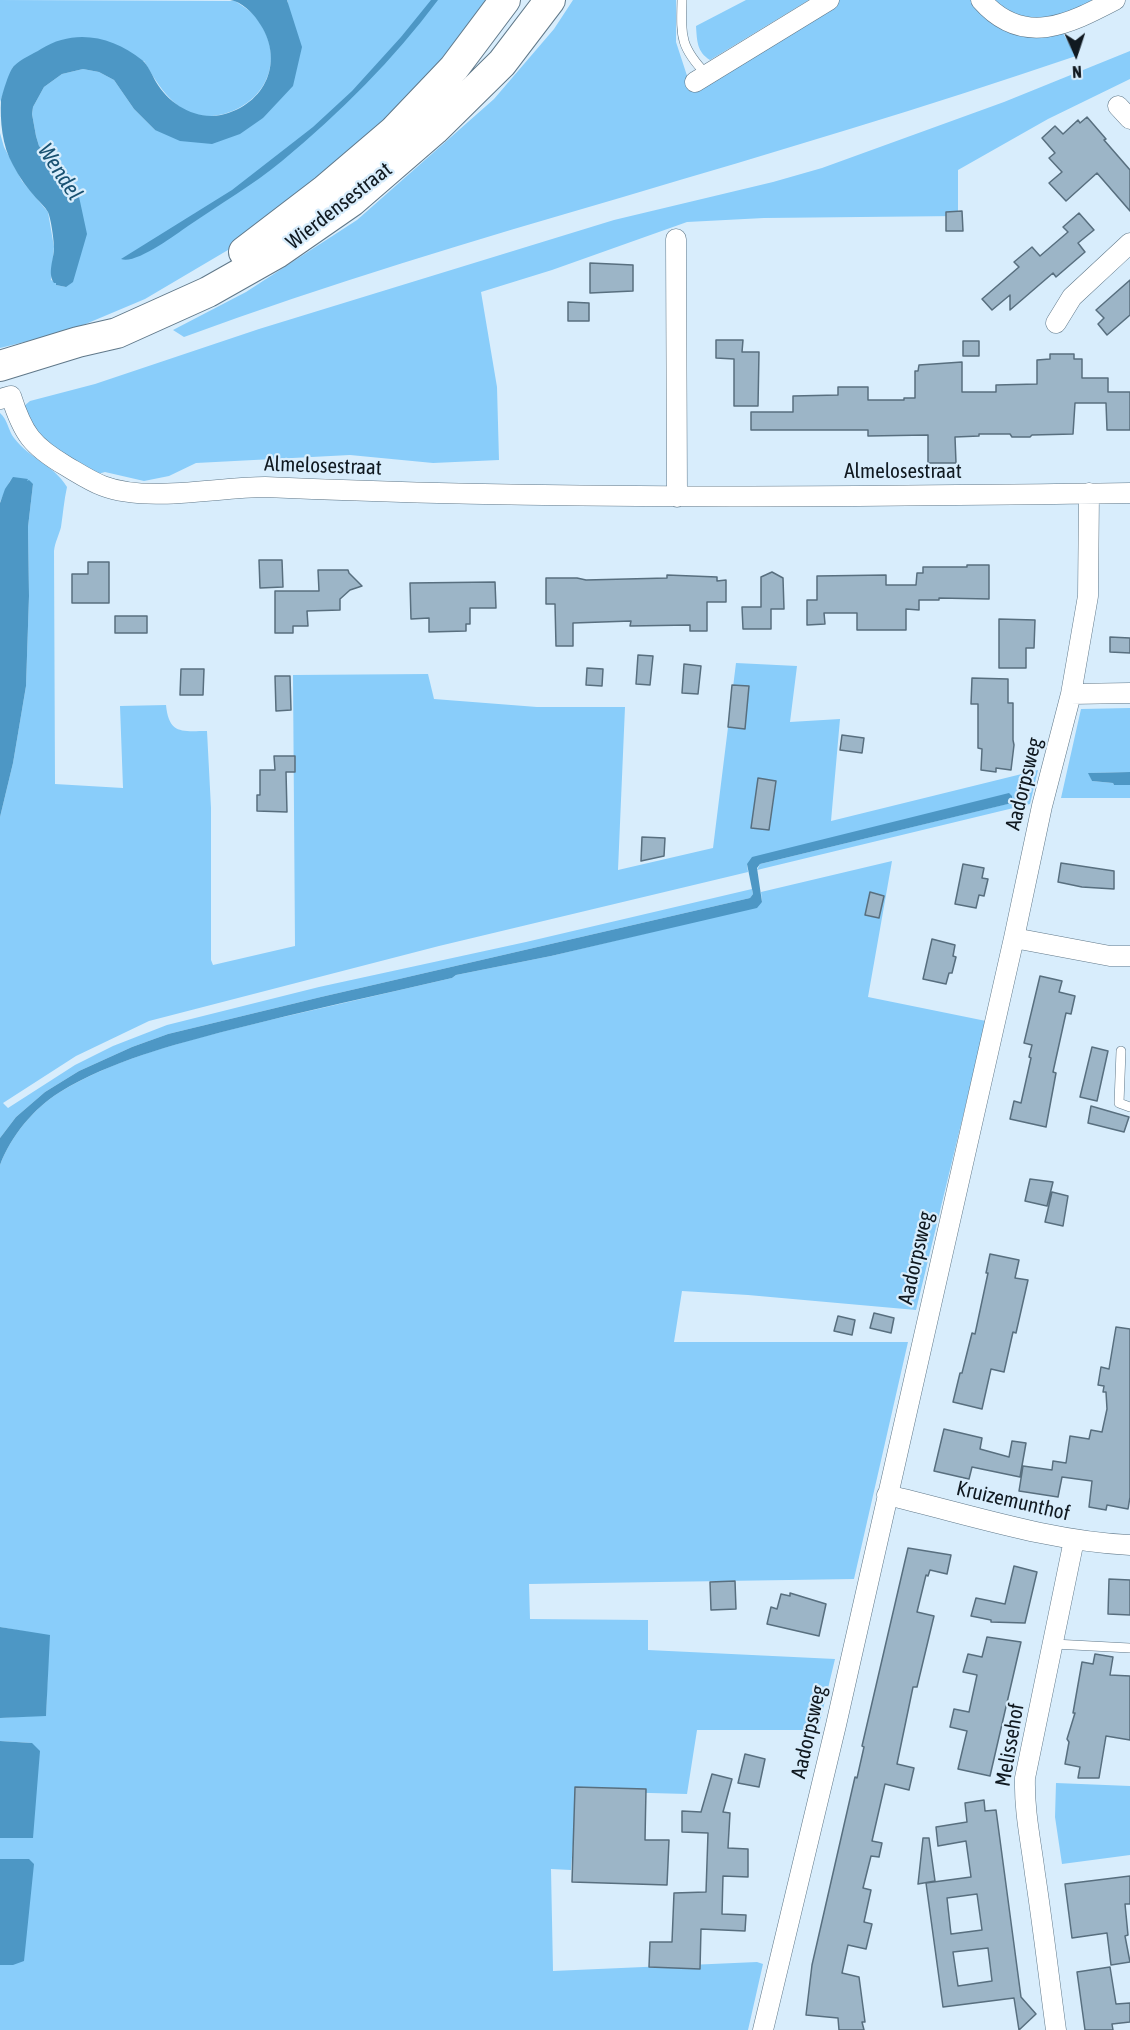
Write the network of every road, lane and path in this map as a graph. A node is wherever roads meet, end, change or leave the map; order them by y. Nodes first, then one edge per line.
1 (505, 0) edge
2 (550, 0) edge
3 (682, 0) edge
4 (829, 0) edge
5 (981, 0) edge
6 (1115, 0) edge
7 (701, 78) joint
8 (676, 239) dead end
9 (1130, 243) edge
10 (1056, 323) dead end
11 (78, 342) junction
12 (0, 366) edge
13 (6, 398) edge
14 (1130, 493) edge
15 (1089, 494) junction
16 (676, 497) junction
17 (1130, 693) edge
18 (1071, 694) junction
19 (1014, 938) junction
20 (1130, 956) edge
21 (1121, 1051) dead end
22 (1130, 1107) edge
23 (887, 1495) junction
24 (1074, 1540) junction
25 (1130, 1545) edge
26 (1053, 1644) junction
27 (1130, 1648) edge
28 (763, 2030) edge
29 (1056, 2030) edge

1 - 11 main road, Wierdensestraat
2 - 11 main road, Wierdensestraat
3 - 7 lane
4 - 7 street
5 - 6 street
8 - 16 street
9 - 10 street
11 - 12 main road, Wierdensestraat
13 - 16 street, Almelosestraat
14 - 15 street, Almelosestraat
15 - 16 street, Almelosestraat
15 - 18 street, Aadorpsweg
17 - 18 street
18 - 19 street, Aadorpsweg
19 - 20 street
19 - 23 street, Aadorpsweg
21 - 22 lane
23 - 24 street, Kruizemunthof
23 - 28 street, Aadorpsweg
24 - 25 street, Kruizemunthof
24 - 26 street, Melissehof
26 - 27 lane
26 - 29 street, Melissehof

